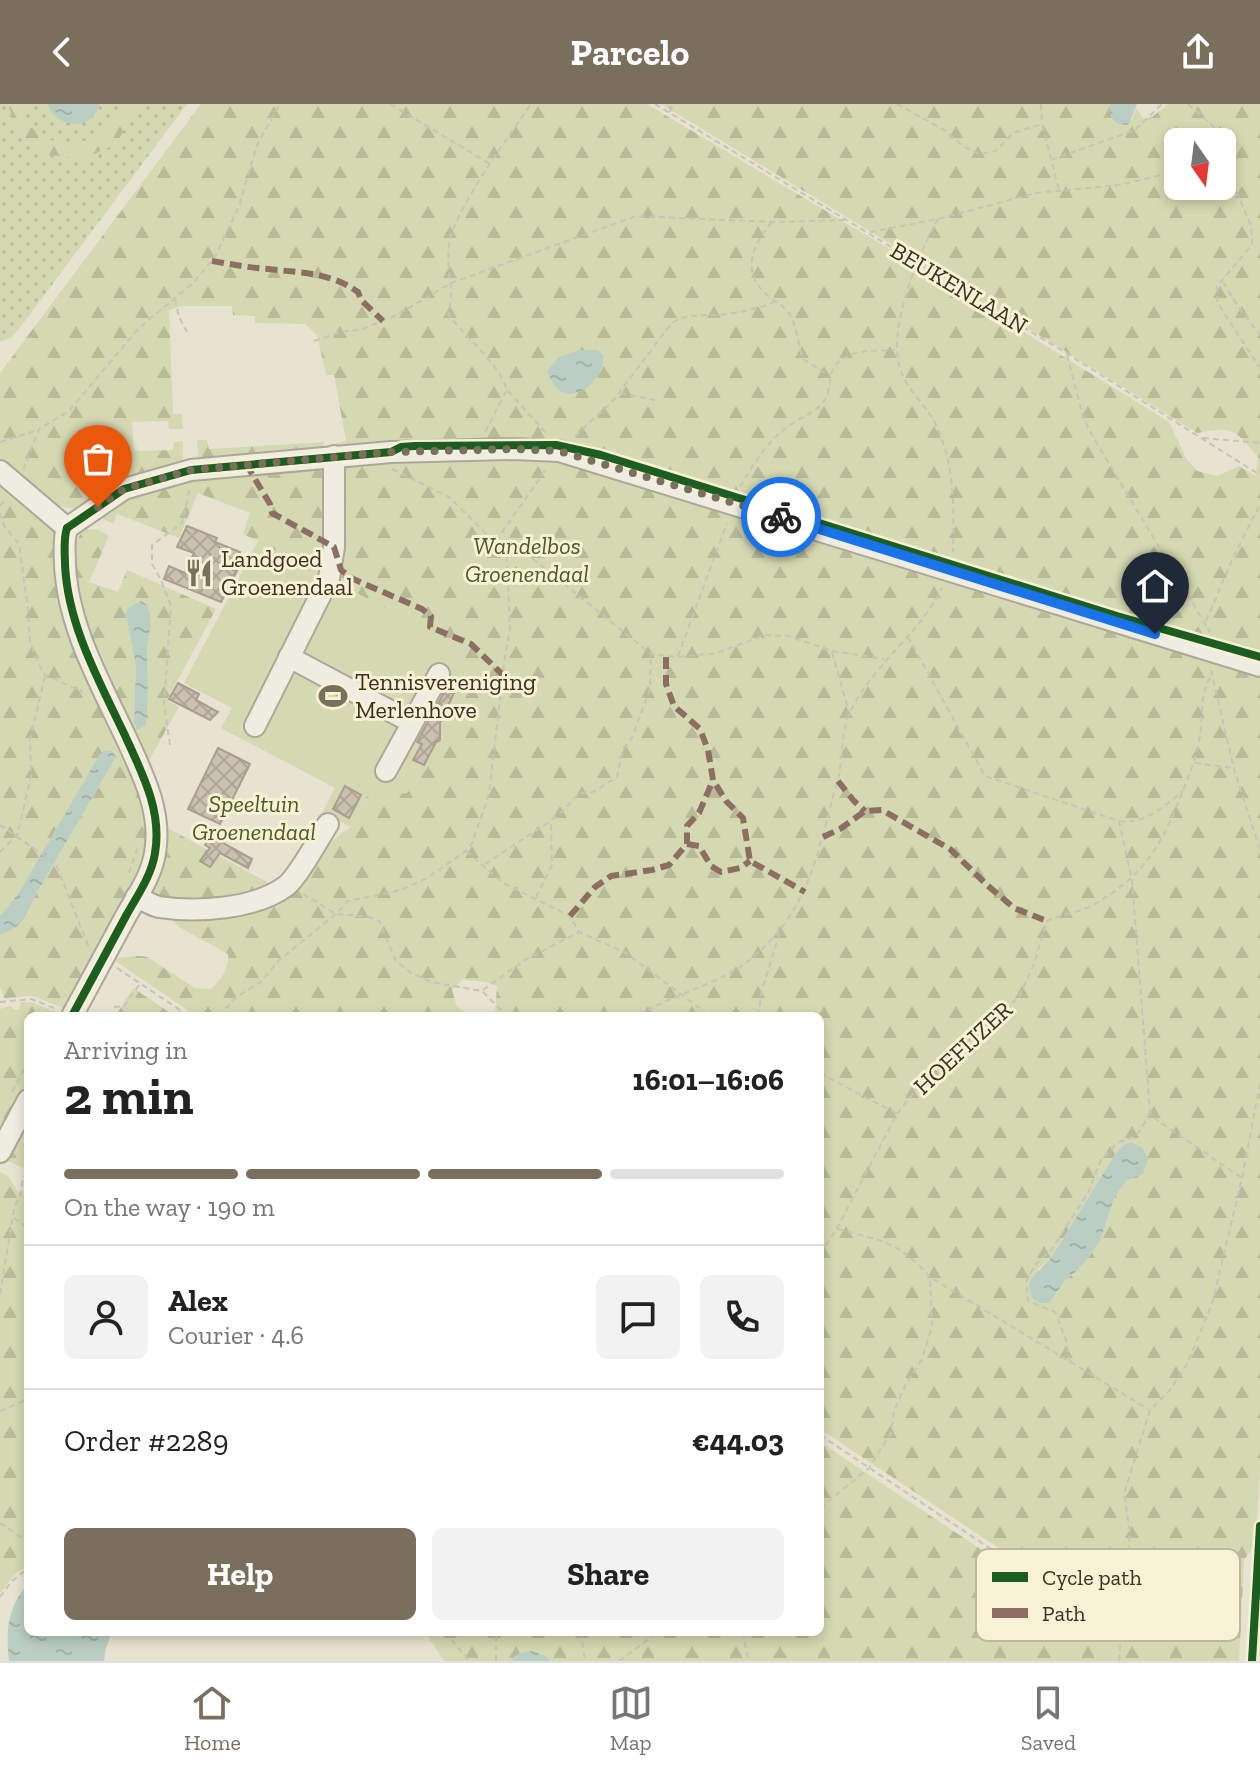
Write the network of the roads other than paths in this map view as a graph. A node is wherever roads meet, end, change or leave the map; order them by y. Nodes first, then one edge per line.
1 (334, 456) junction
2 (7, 477) edge
3 (67, 528) junction
4 (289, 657) junction
5 (1260, 666) edge
6 (439, 674) dead end
7 (411, 722) junction
8 (255, 726) dead end
9 (386, 771) dead end
10 (328, 824) dead end
11 (136, 897) junction
12 (69, 1012) edge
13 (18, 1100) edge
14 (0, 1152) edge

1 - 3 street
1 - 4 street
1 - 5 street
2 - 3 street
3 - 11 street
4 - 7 street
4 - 8 street
6 - 7 street
7 - 9 street
10 - 11 street
11 - 12 street
13 - 14 street

